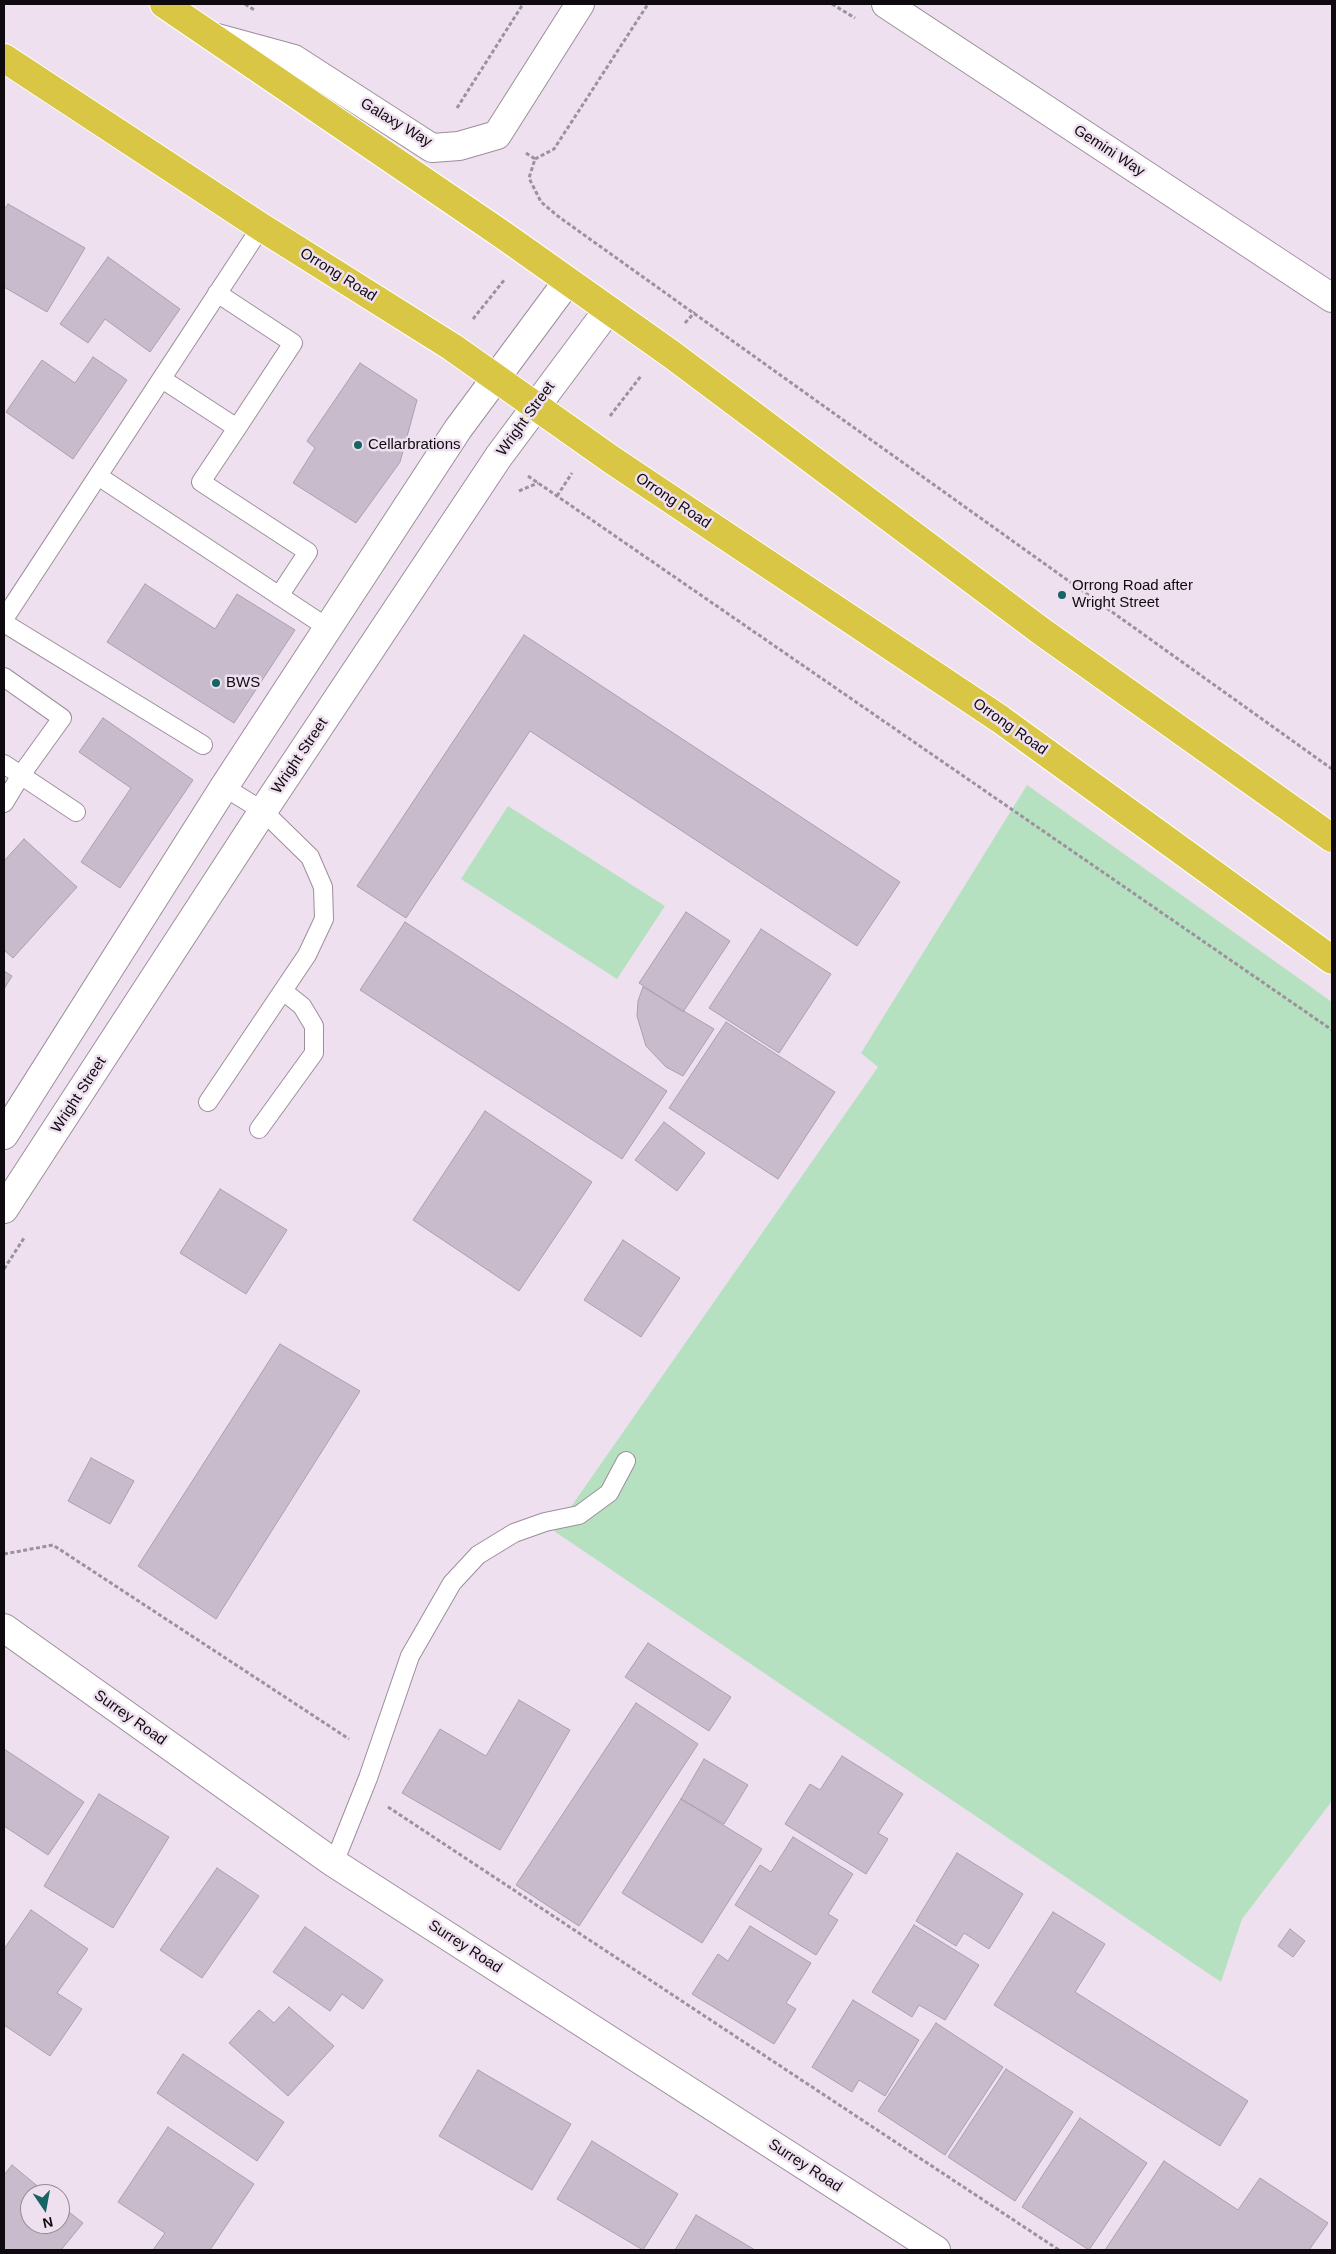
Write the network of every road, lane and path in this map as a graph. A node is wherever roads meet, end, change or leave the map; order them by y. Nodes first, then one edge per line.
1 (164, 4) edge
2 (523, 4) edge
3 (580, 4) edge
4 (648, 4) edge
5 (886, 4) edge
6 (212, 37) junction
7 (4, 58) edge
8 (459, 108) dead end
9 (535, 159) dead end
10 (559, 217) dead end
11 (261, 227) junction
12 (567, 282) junction
13 (496, 290) dead end
14 (218, 294) junction
15 (1332, 298) edge
16 (608, 310) junction
17 (694, 312) junction
18 (472, 321) dead end
19 (664, 349) junction
20 (162, 378) junction
21 (496, 379) junction
22 (535, 405) junction
23 (237, 428) junction
24 (590, 445) junction
25 (98, 476) junction
26 (538, 483) dead end
27 (557, 496) junction
28 (279, 596) junction
29 (4, 619) edge
30 (4, 623) edge
31 (328, 628) junction
32 (4, 677) edge
33 (203, 745) dead end
34 (4, 764) edge
35 (1332, 769) edge
36 (21, 776) junction
37 (224, 787) junction
38 (4, 803) edge
39 (263, 811) junction
40 (76, 812) dead end
41 (1332, 838) edge
42 (1332, 960) edge
43 (283, 991) junction
44 (1332, 1030) edge
45 (208, 1102) dead end
46 (259, 1129) dead end
47 (4, 1135) edge
48 (4, 1209) edge
49 (626, 1461) dead end
50 (4, 1554) edge
51 (4, 1628) edge
52 (376, 1757) junction
53 (384, 1805) dead end
54 (334, 1863) junction
55 (936, 2250) edge
56 (1059, 2250) edge

1 - 6 highway
2 - 8 path
3 - 6 street, Galaxy Way
4 - 9 path
5 - 15 street, Gemini Way
6 - 12 highway
7 - 11 highway, Orrong Road
10 - 17 path
11 - 14 lane
11 - 21 highway, Orrong Road
12 - 16 highway
12 - 21 street
13 - 18 path
14 - 20 lane
14 - 23 lane
16 - 19 highway
16 - 22 street, Wright Street
17 - 19 path
17 - 35 path
19 - 24 path
19 - 41 highway
20 - 23 lane
20 - 25 lane
21 - 22 highway, Orrong Road
21 - 31 street
22 - 24 highway, Orrong Road
22 - 39 street, Wright Street
23 - 28 lane
24 - 27 path
24 - 42 highway, Orrong Road
25 - 28 lane
25 - 29 lane
26 - 27 path
27 - 44 path
28 - 31 lane
30 - 33 lane
31 - 37 street
32 - 36 lane
34 - 36 lane
36 - 38 lane
36 - 40 lane
37 - 39 lane
37 - 47 street
39 - 43 lane
39 - 48 street, Wright Street
43 - 45 lane
43 - 46 lane
49 - 52 lane
50 - 52 path
51 - 54 street, Surrey Road
52 - 54 lane
53 - 56 path
54 - 55 street, Surrey Road

